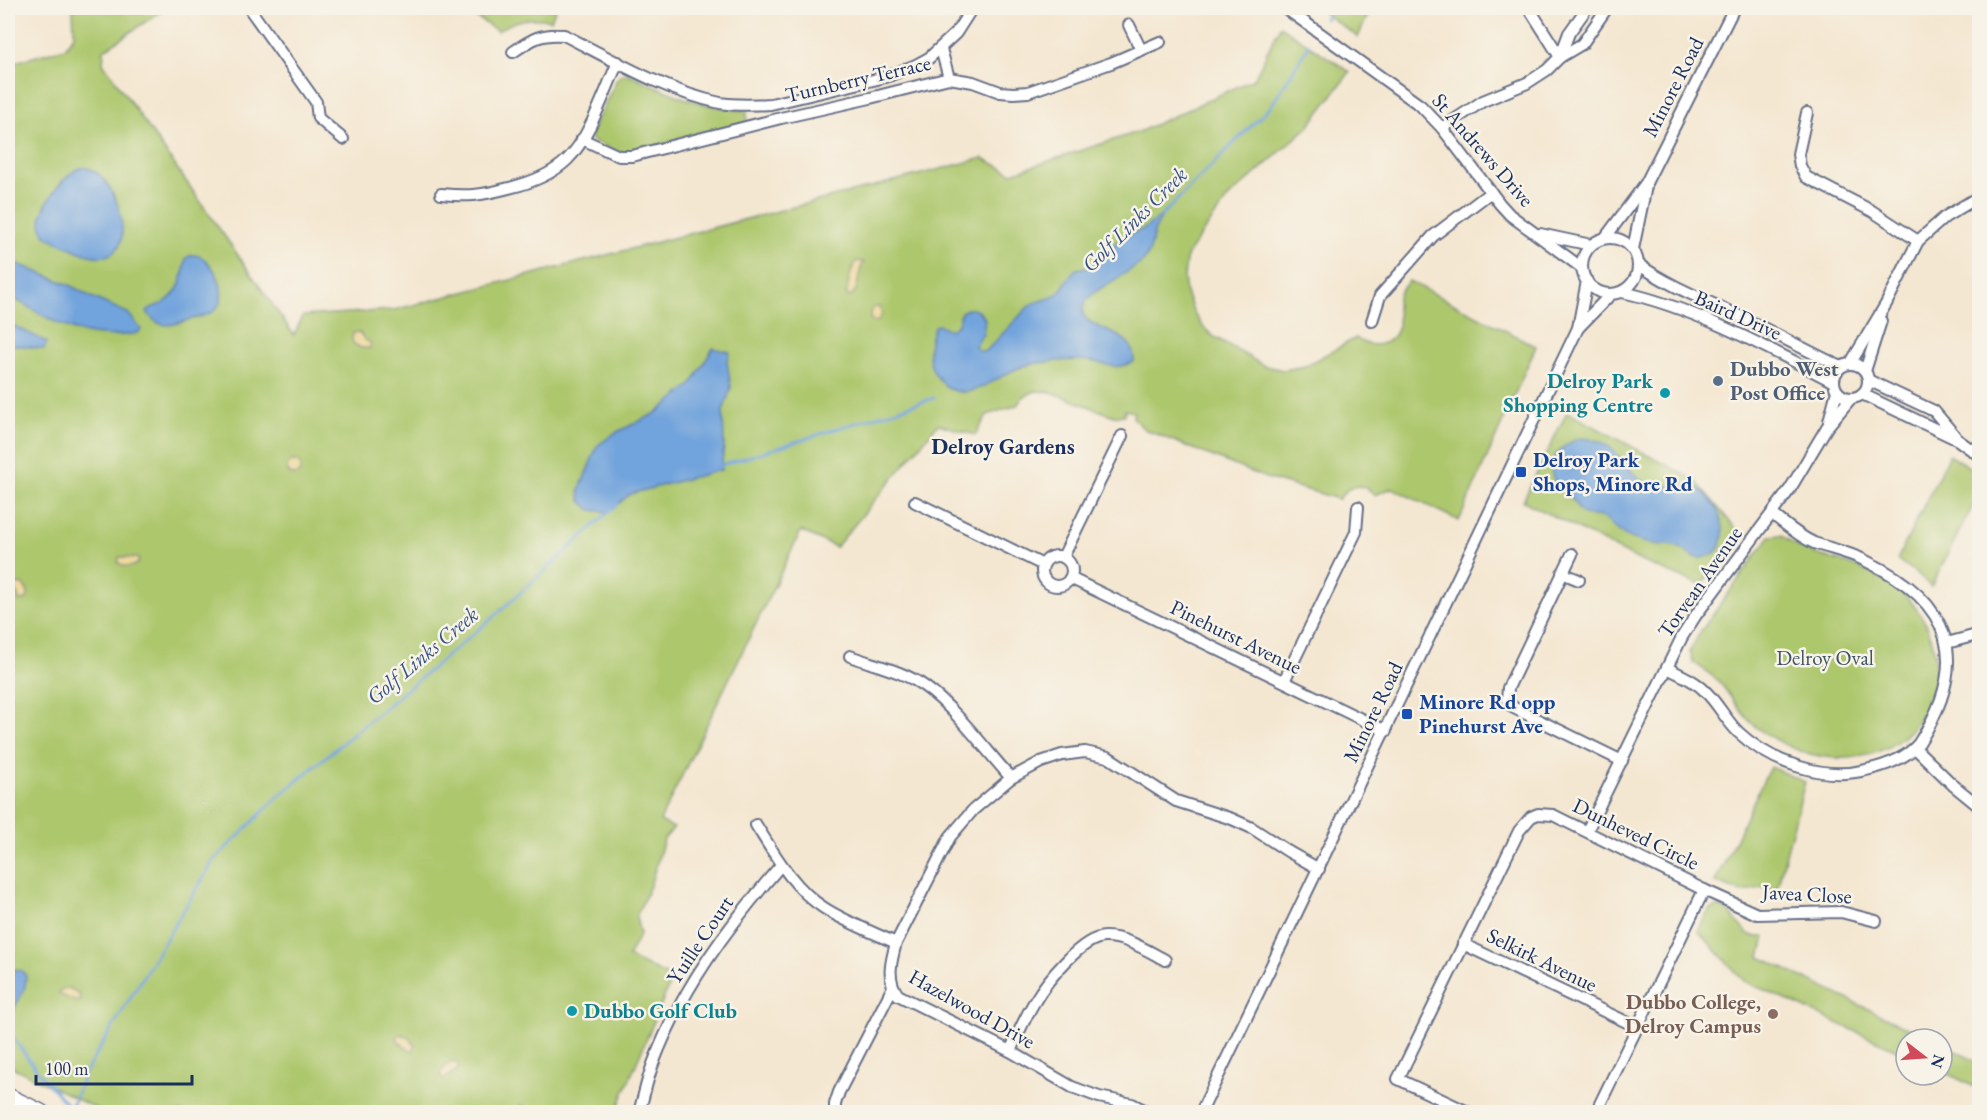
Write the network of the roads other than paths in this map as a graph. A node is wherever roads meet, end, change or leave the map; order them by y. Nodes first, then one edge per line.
1 (249, 8) edge
2 (972, 8) edge
3 (1285, 8) edge
4 (1528, 8) edge
5 (1587, 8) edge
6 (1606, 8) edge
7 (1734, 8) edge
8 (1129, 25) dead end
9 (1160, 42) dead end
10 (941, 49) junction
11 (1141, 50) junction
12 (513, 52) dead end
13 (1560, 57) junction
14 (618, 62) junction
15 (949, 78) junction
16 (1807, 113) dead end
17 (1442, 128) junction
18 (343, 139) dead end
19 (582, 139) junction
20 (1647, 183) junction
21 (1491, 192) junction
22 (441, 194) dead end
23 (1978, 202) edge
24 (1537, 233) junction
25 (1605, 238) junction
26 (1918, 241) junction
27 (1591, 245) junction
28 (1633, 249) junction
29 (1638, 264) junction
30 (1582, 268) junction
31 (1587, 281) junction
32 (1622, 291) junction
33 (1611, 294) junction
34 (1886, 304) junction
35 (1372, 321) dead end
36 (1578, 328) junction
37 (1846, 365) junction
38 (1867, 376) junction
39 (1835, 386) junction
40 (1862, 394) junction
41 (1851, 398) junction
42 (1827, 427) junction
43 (1122, 436) dead end
44 (1958, 440) junction
45 (1980, 456) edge
46 (915, 502) dead end
47 (1358, 507) dead end
48 (1772, 513) junction
49 (1572, 554) dead end
50 (1063, 557) junction
51 (1043, 565) junction
52 (1562, 573) junction
53 (1070, 578) junction
54 (1579, 580) dead end
55 (1973, 636) dead end
56 (1947, 643) junction
57 (850, 656) dead end
58 (1667, 668) junction
59 (1284, 681) junction
60 (1386, 730) junction
61 (1915, 748) junction
62 (1622, 761) junction
63 (1011, 778) junction
64 (1980, 807) edge
65 (756, 825) dead end
66 (1587, 831) junction
67 (781, 865) junction
68 (1319, 869) junction
69 (1704, 890) junction
70 (1876, 921) dead end
71 (896, 943) junction
72 (1463, 944) junction
73 (1165, 960) dead end
74 (892, 987) junction
75 (1637, 1027) junction
76 (1010, 1051) junction
77 (8, 1096) edge
78 (41, 1113) edge
79 (639, 1113) edge
80 (835, 1113) edge
81 (1148, 1113) edge
82 (1201, 1113) edge
83 (1468, 1113) edge
84 (1596, 1113) edge

1 - 18 street
2 - 10 street
3 - 17 street, St Andrews Drive
4 - 13 street
5 - 13 street
6 - 13 street
7 - 20 street, Minore Road
8 - 11 street
9 - 11 street, Turnberry Terrace
10 - 14 street
10 - 15 street
11 - 15 street, Turnberry Terrace
12 - 14 street
13 - 17 street
14 - 19 street
15 - 19 street, Turnberry Terrace
16 - 26 street
17 - 21 street, St Andrews Drive
19 - 22 street
20 - 25 street, Minore Road
20 - 28 street, Minore Road
21 - 24 street, St Andrews Drive
21 - 35 street
23 - 26 street
24 - 27 street, St Andrews Drive
24 - 30 street, St Andrews Drive
25 - 27 street
25 - 28 street
26 - 34 street
27 - 30 street
28 - 29 street
29 - 32 street
29 - 37 street, Baird Drive
30 - 31 street
31 - 33 street
31 - 36 street, Minore Road
32 - 33 street
32 - 39 street, Baird Drive
33 - 36 street, Minore Road
34 - 37 street
34 - 38 street
36 - 60 street, Minore Road
37 - 38 street
37 - 39 street
38 - 40 street
38 - 44 street
39 - 41 street
39 - 42 street, Torvean Avenue
40 - 41 street
40 - 44 street
41 - 42 street, Torvean Avenue
42 - 48 street, Torvean Avenue
43 - 50 street
44 - 45 street
46 - 51 street
47 - 59 street
48 - 56 street
48 - 58 street, Torvean Avenue
49 - 52 street
50 - 51 street
50 - 53 street
51 - 53 street
52 - 54 street
52 - 62 street
53 - 59 street, Pinehurst Avenue
55 - 56 street
56 - 61 street
57 - 63 street
58 - 61 street
58 - 62 street, Torvean Avenue
59 - 60 street, Pinehurst Avenue
60 - 68 street, Minore Road
61 - 64 street
62 - 66 street, Torvean Avenue
63 - 68 street, Hazelwood Drive
63 - 71 street, Hazelwood Drive
65 - 67 street
66 - 69 street, Dunheved Circle
66 - 72 street, Dunheved Circle
67 - 71 street
67 - 79 street, Yuille Court
68 - 82 street, Minore Road
69 - 70 street, Javea Close
69 - 75 street, Dunheved Circle
71 - 74 street, Hazelwood Drive
72 - 75 street, Selkirk Avenue
72 - 83 street, Dunheved Circle
73 - 76 street
74 - 76 street, Hazelwood Drive
74 - 80 street
75 - 84 street, Dunheved Circle
76 - 81 street, Hazelwood Drive
77 - 78 highway

